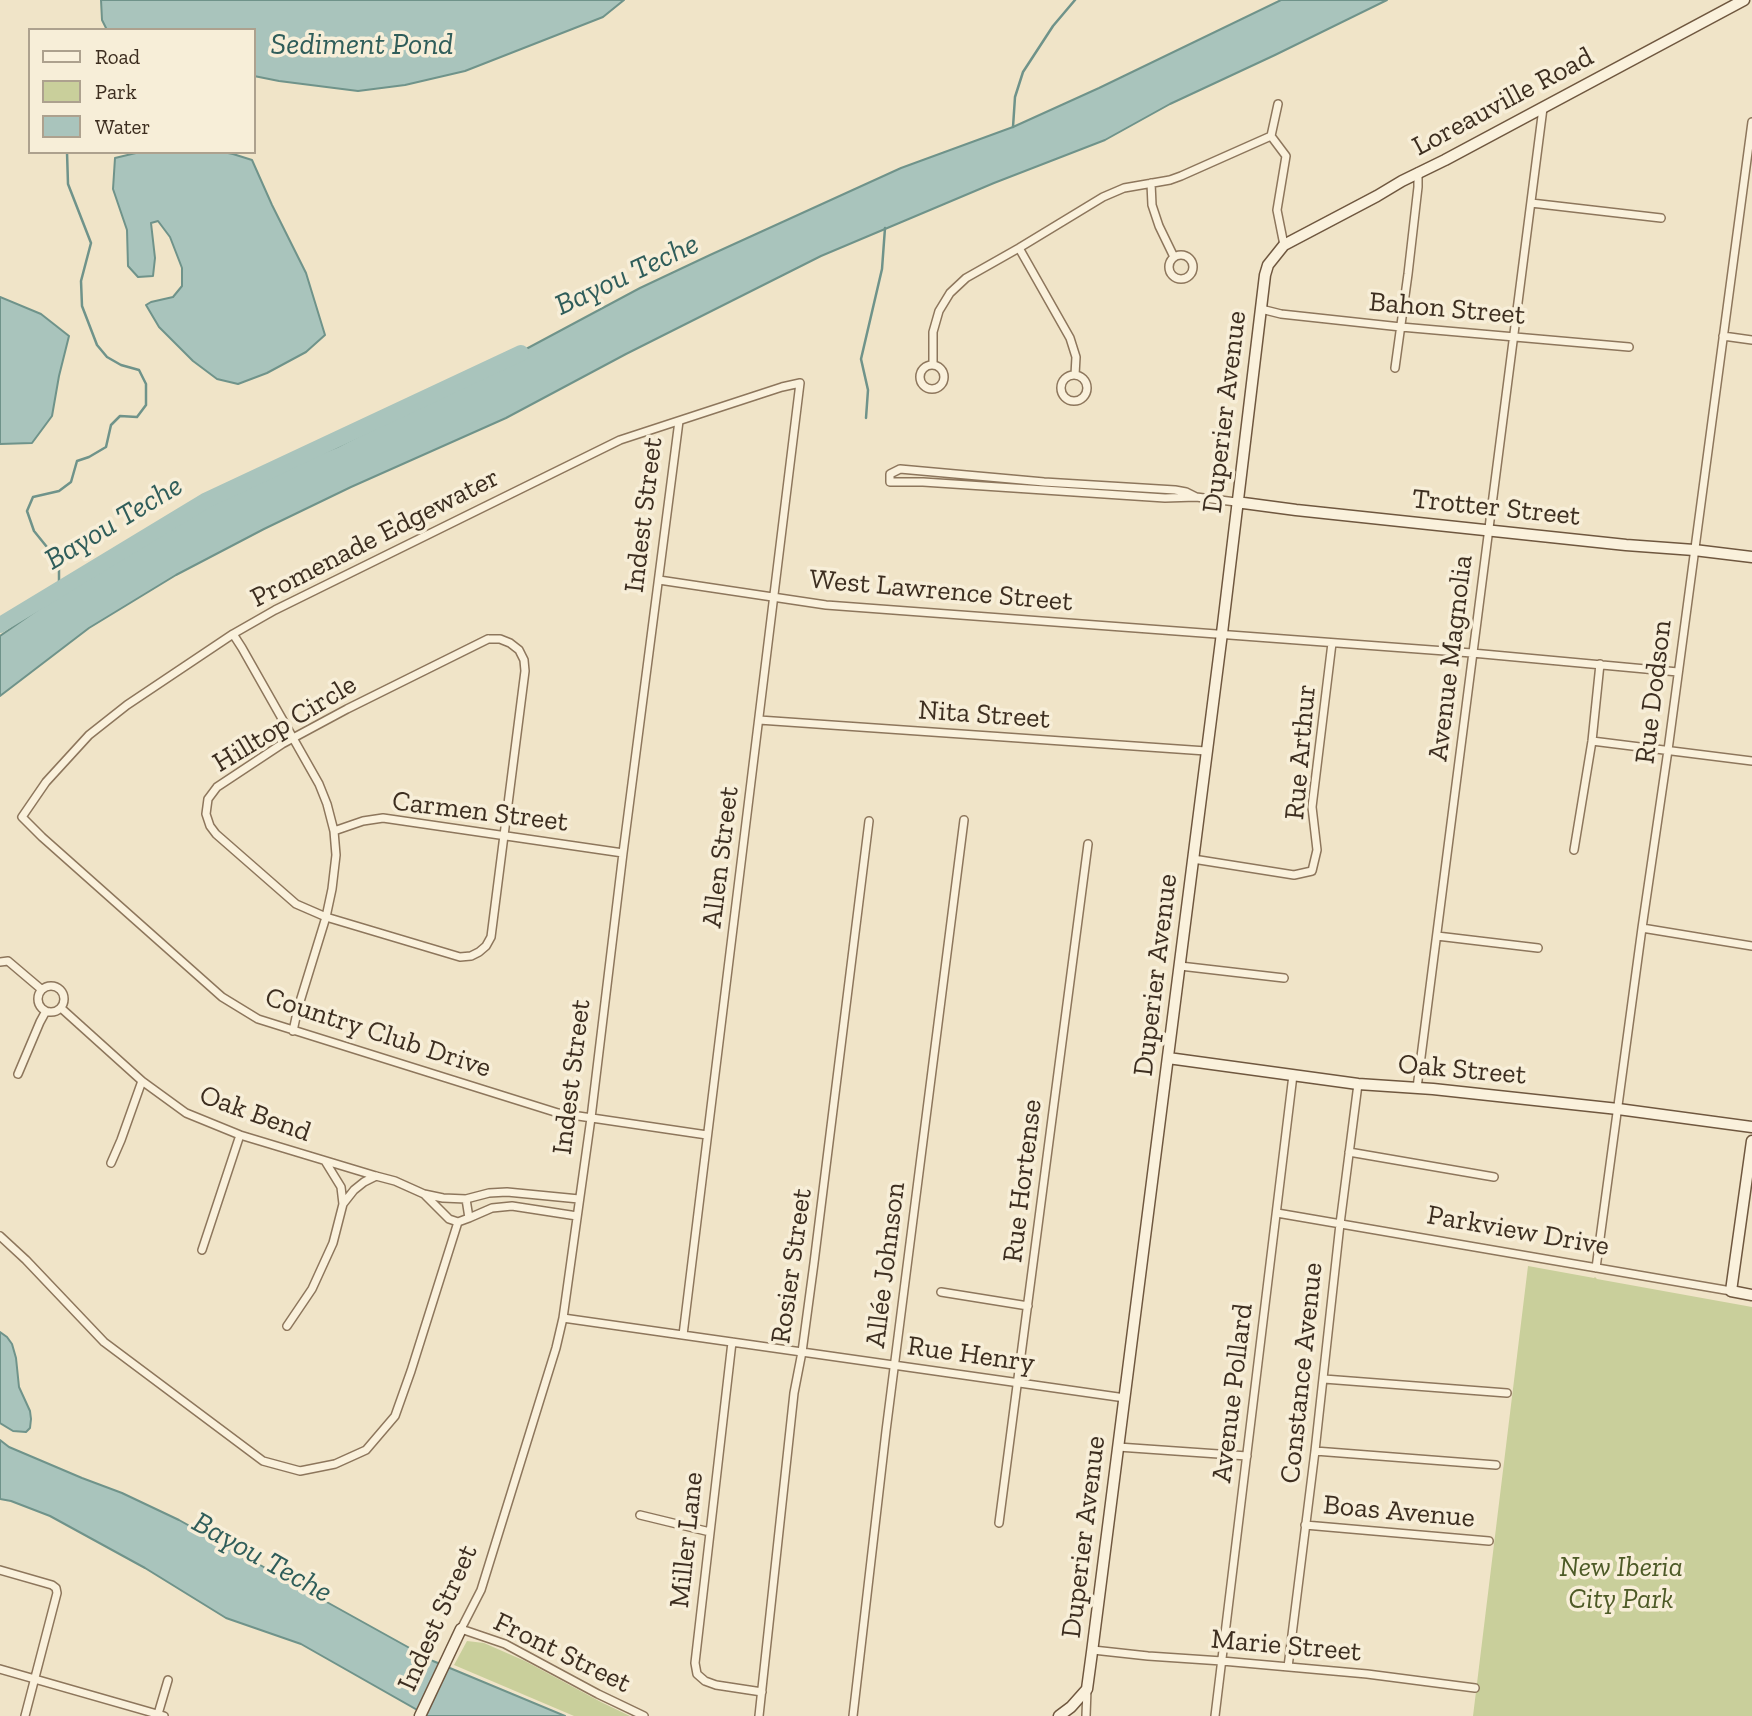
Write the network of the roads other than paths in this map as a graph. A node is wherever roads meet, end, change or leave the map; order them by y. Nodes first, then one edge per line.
1 (1744, 0) edge
2 (1278, 104) dead end
3 (1542, 108) junction
4 (1752, 122) edge
5 (1271, 136) junction
6 (1418, 172) junction
7 (1151, 183) junction
8 (1531, 203) junction
9 (1661, 218) dead end
10 (1284, 245) junction
11 (1019, 248) junction
12 (1174, 257) dead end
13 (1261, 309) junction
14 (1401, 327) junction
15 (1723, 336) junction
16 (1513, 338) junction
17 (1752, 340) edge
18 (1629, 347) dead end
19 (933, 365) dead end
20 (1395, 368) dead end
21 (1075, 375) dead end
22 (800, 383) joint
23 (679, 421) junction
24 (945, 474) junction
25 (945, 483) junction
26 (1044, 486) junction
27 (1236, 502) junction
28 (1489, 530) junction
29 (1694, 550) junction
30 (1752, 557) edge
31 (659, 580) junction
32 (773, 597) junction
33 (1222, 633) junction
34 (233, 634) junction
35 (1332, 643) junction
36 (1472, 653) junction
37 (1600, 664) junction
38 (1678, 672) junction
39 (759, 720) junction
40 (293, 738) junction
41 (1592, 741) junction
42 (1668, 750) junction
43 (1206, 751) junction
44 (1752, 761) edge
45 (22, 817) joint
46 (964, 820) dead end
47 (869, 821) dead end
48 (334, 831) junction
49 (503, 834) junction
50 (1088, 844) dead end
51 (1574, 850) dead end
52 (623, 853) junction
53 (1193, 859) junction
54 (326, 917) junction
55 (1642, 928) junction
56 (1437, 936) junction
57 (1752, 946) edge
58 (1538, 948) dead end
59 (0, 962) edge
60 (1180, 966) junction
61 (1284, 978) dead end
62 (41, 989) junction
63 (61, 1008) junction
64 (46, 1011) junction
65 (293, 1031) junction
66 (1168, 1058) junction
67 (18, 1074) dead end
68 (1293, 1075) junction
69 (142, 1081) junction
70 (1358, 1084) junction
71 (1417, 1088) junction
72 (1618, 1109) junction
73 (591, 1118) junction
74 (1752, 1127) edge
75 (240, 1135) junction
76 (707, 1135) junction
77 (1752, 1141) edge
78 (1349, 1152) junction
79 (325, 1161) junction
80 (111, 1163) dead end
81 (376, 1176) junction
82 (1494, 1177) dead end
83 (424, 1194) junction
84 (466, 1199) junction
85 (579, 1199) junction
86 (343, 1204) junction
87 (1277, 1213) junction
88 (577, 1216) junction
89 (469, 1218) junction
90 (458, 1222) junction
91 (1339, 1224) junction
92 (0, 1236) edge
93 (202, 1250) dead end
94 (1596, 1268) junction
95 (1731, 1291) junction
96 (941, 1292) dead end
97 (1752, 1295) edge
98 (1028, 1306) junction
99 (562, 1318) junction
100 (287, 1326) dead end
101 (683, 1335) junction
102 (732, 1342) junction
103 (802, 1352) junction
104 (894, 1365) junction
105 (1324, 1379) junction
106 (1018, 1382) junction
107 (1507, 1393) dead end
108 (1125, 1398) junction
109 (1118, 1447) junction
110 (1315, 1451) junction
111 (1247, 1456) junction
112 (1496, 1465) dead end
113 (640, 1515) dead end
114 (999, 1523) dead end
115 (1305, 1525) junction
116 (710, 1532) junction
117 (1489, 1541) dead end
118 (0, 1570) edge
119 (461, 1629) junction
120 (1093, 1650) junction
121 (1222, 1661) junction
122 (1288, 1667) junction
123 (0, 1669) edge
124 (35, 1678) junction
125 (168, 1680) dead end
126 (1475, 1688) dead end
127 (1087, 1689) junction
128 (762, 1692) junction
129 (161, 1715) edge
130 (25, 1716) edge
131 (420, 1716) edge
132 (644, 1716) edge
133 (759, 1716) edge
134 (853, 1716) edge
135 (1059, 1716) edge
136 (1086, 1716) edge
137 (1215, 1716) edge

1 - 3 main road, Loreauville Road
2 - 5 street
3 - 6 main road, Loreauville Road
3 - 8 street, Avenue Magnolia
4 - 15 street, Rue Dodson
5 - 7 street
5 - 10 street
6 - 10 main road, Loreauville Road
6 - 14 street
7 - 11 street
7 - 12 street
8 - 9 street
8 - 16 street, Avenue Magnolia
10 - 13 main road, Duperier Avenue
11 - 19 street
11 - 21 street
13 - 14 street, Bahon Street
13 - 27 main road, Duperier Avenue
14 - 16 street, Bahon Street
14 - 20 street
15 - 17 street
15 - 29 street, Rue Dodson
16 - 18 street, Bahon Street
16 - 28 street, Avenue Magnolia
22 - 23 street, Promenade Edgewater
22 - 32 street, Allen Street
23 - 31 street, Indest Street
23 - 34 street, Promenade Edgewater
24 - 25 street
24 - 25 street
24 - 26 street
25 - 26 street
26 - 27 street
27 - 28 main road, Trotter Street
27 - 33 main road, Duperier Avenue
28 - 29 main road, Trotter Street
28 - 36 street, Avenue Magnolia
29 - 30 main road, Trotter Street
29 - 38 street, Rue Dodson
31 - 32 street, West Lawrence Street
31 - 52 street, Indest Street
32 - 33 street, West Lawrence Street
32 - 39 street, Allen Street
33 - 35 street, West Lawrence Street
33 - 43 main road, Duperier Avenue
34 - 40 street
34 - 45 street, Promenade Edgewater
35 - 36 street, West Lawrence Street
35 - 53 street, Rue Arthur
36 - 37 street, West Lawrence Street
36 - 56 street, Avenue Magnolia
37 - 38 street, West Lawrence Street
37 - 41 street
38 - 42 street, Rue Dodson
39 - 43 street, Nita Street
39 - 76 street, Allen Street
40 - 48 street
40 - 49 street, Hilltop Circle
40 - 54 street, Hilltop Circle
41 - 42 street
41 - 51 street
42 - 44 street
42 - 55 street, Rue Dodson
43 - 53 main road, Duperier Avenue
45 - 65 street, Country Club Drive
46 - 104 street, Allée Johnson
47 - 103 street, Rosier Street
48 - 49 street, Carmen Street
48 - 54 street
49 - 52 street, Carmen Street
49 - 54 street, Hilltop Circle
50 - 98 street, Rue Hortense
52 - 73 street, Indest Street
53 - 60 main road, Duperier Avenue
54 - 65 street
55 - 57 street
55 - 72 street, Rue Dodson
56 - 58 street
56 - 71 street, Avenue Magnolia
59 - 62 street
60 - 61 street
60 - 66 main road, Duperier Avenue
62 - 63 street, Oak Bend
62 - 64 street
63 - 64 street
63 - 69 street, Oak Bend
64 - 67 street
65 - 73 street, Country Club Drive
66 - 68 main road, Oak Street
66 - 108 main road, Duperier Avenue
68 - 70 main road, Oak Street
68 - 87 street, Avenue Pollard
69 - 75 street, Oak Bend
69 - 80 street
70 - 71 main road, Oak Street
70 - 78 street, Constance Avenue
71 - 72 main road, Oak Street
72 - 74 main road, Oak Street
72 - 94 street, Rue Dodson
73 - 76 street, Country Club Drive
73 - 85 street, Indest Street
75 - 79 street, Oak Bend
75 - 93 street
76 - 101 street, Allen Street
77 - 95 main road
78 - 82 street
78 - 91 street, Constance Avenue
79 - 81 street, Oak Bend
79 - 86 street
81 - 83 street, Oak Bend
81 - 86 street
83 - 84 street, Oak Bend
83 - 90 street, Oak Bend
84 - 85 street, Oak Bend
84 - 89 street
85 - 88 street, Indest Street
86 - 100 street
87 - 91 street, Parkview Drive
87 - 111 street, Avenue Pollard
88 - 89 street
88 - 99 street, Indest Street
89 - 90 street
90 - 92 street
91 - 94 street, Parkview Drive
91 - 105 street, Constance Avenue
94 - 95 street, Parkview Drive
95 - 97 main road, Parkview Drive
96 - 98 street
98 - 106 street, Rue Hortense
99 - 101 street, Rue Henry
99 - 119 street, Indest Street
101 - 102 street, Rue Henry
102 - 103 street, Rue Henry
102 - 116 street, Miller Lane
103 - 104 street, Rue Henry
103 - 128 street, Rosier Street
104 - 106 street, Rue Henry
104 - 134 street, Allée Johnson
105 - 107 street
105 - 110 street, Constance Avenue
106 - 108 street, Rue Henry
106 - 114 street, Rue Hortense
108 - 109 main road, Duperier Avenue
109 - 111 street
109 - 120 main road, Duperier Avenue
110 - 112 street
110 - 115 street, Constance Avenue
111 - 121 street, Avenue Pollard
113 - 116 street
115 - 117 street, Boas Avenue
115 - 122 street, Constance Avenue
116 - 128 street, Miller Lane
118 - 124 street
119 - 131 main road, Indest Street
119 - 132 street, Front Street
120 - 121 street, Marie Street
120 - 127 main road, Duperier Avenue
121 - 122 street, Marie Street
121 - 137 street, Avenue Pollard
122 - 126 street, Marie Street
123 - 124 street
124 - 129 street
124 - 130 street
125 - 129 street
127 - 135 main road
127 - 136 street, Duperier Avenue
128 - 133 street, Rosier Street

